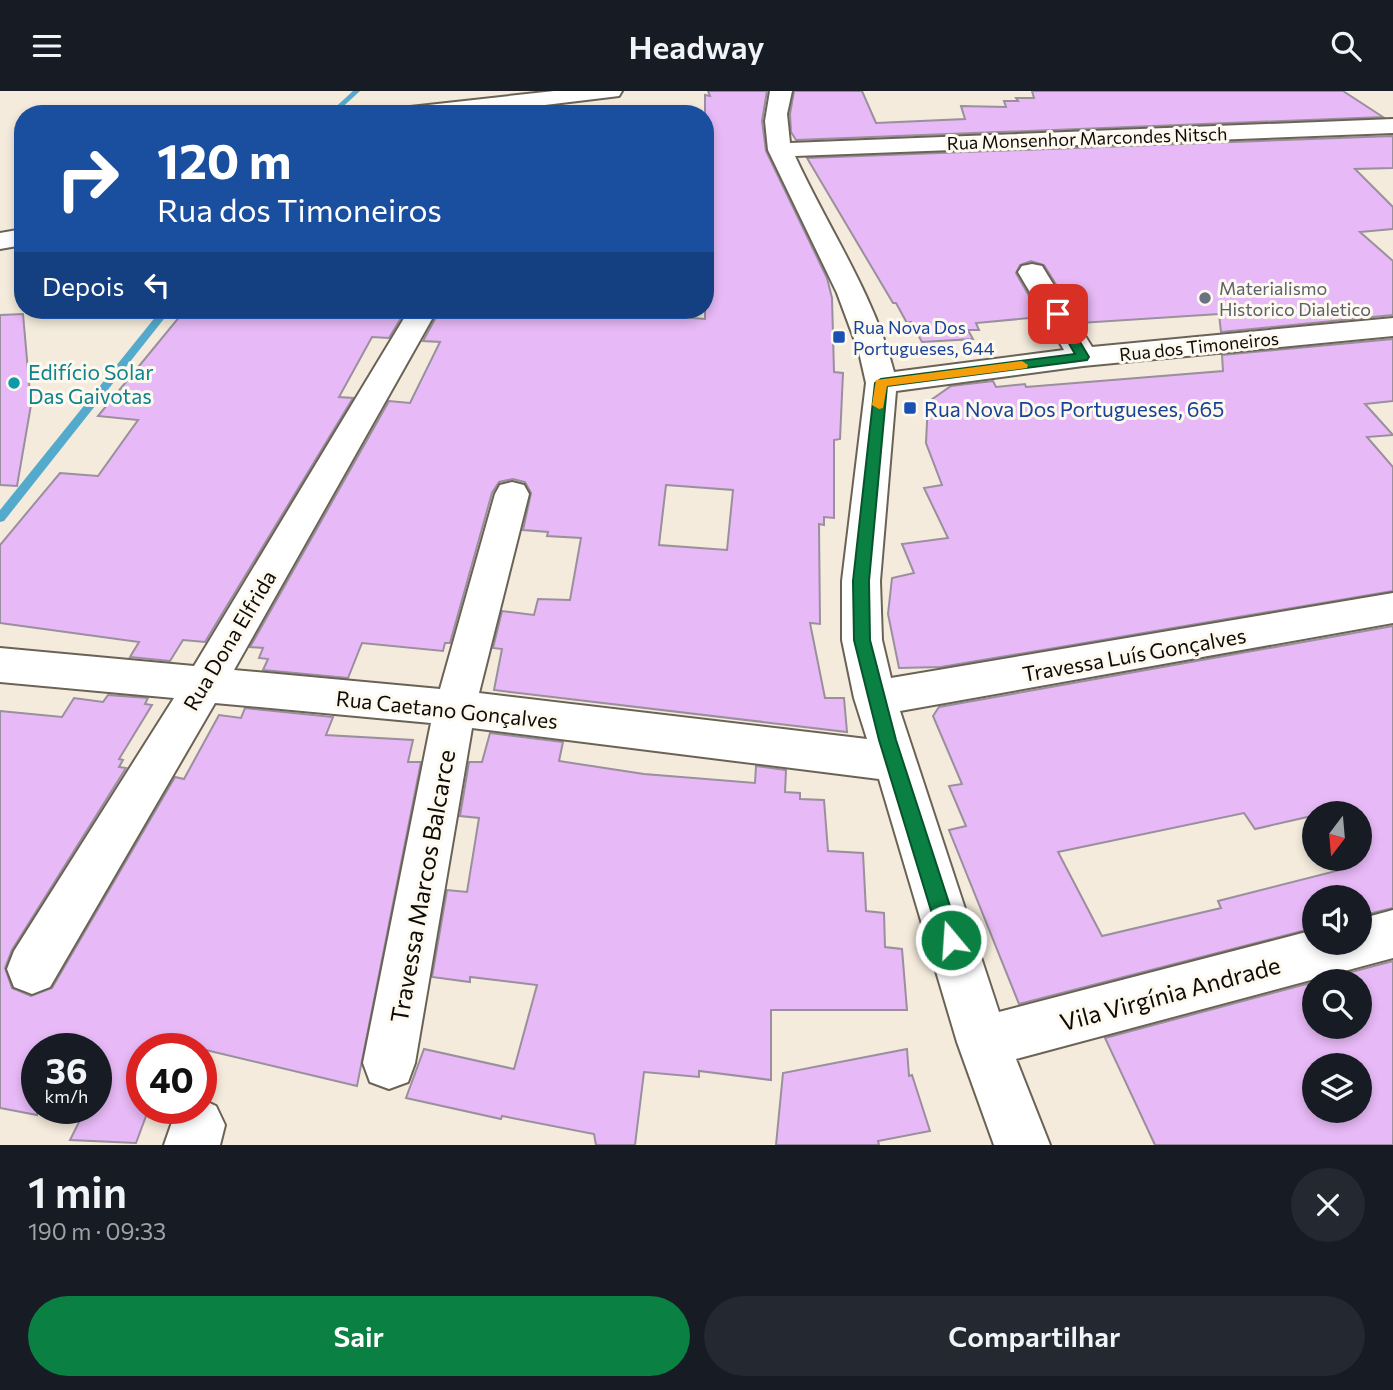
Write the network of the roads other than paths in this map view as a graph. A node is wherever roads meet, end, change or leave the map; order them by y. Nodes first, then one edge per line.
1 (611, 91) edge
2 (781, 91) edge
3 (546, 101) edge
4 (504, 105) edge
5 (1393, 126) edge
6 (780, 150) junction
7 (1032, 272) dead end
8 (418, 319) edge
9 (1393, 327) edge
10 (1083, 357) junction
11 (881, 383) junction
12 (512, 495) dead end
13 (1393, 608) edge
14 (0, 665) edge
15 (204, 685) junction
16 (875, 698) junction
17 (455, 708) junction
18 (894, 762) junction
19 (1393, 934) edge
20 (1372, 940) edge
21 (1313, 955) edge
22 (32, 969) dead end
23 (983, 1042) junction
24 (389, 1063) dead end
25 (1023, 1145) edge

1 - 3 street
2 - 6 street
3 - 4 street
5 - 6 street, Rua Monsenhor Marcondes Nitsch
6 - 11 street
7 - 10 street
8 - 15 street, Rua Dona Elfrida
9 - 10 street, Rua dos Timoneiros
10 - 11 street, Rua dos Timoneiros
11 - 16 street
12 - 17 street, Travessa Marcos Balcarce
13 - 16 street, Travessa Luís Gonçalves
14 - 15 street, Rua Caetano Gonçalves
15 - 17 street, Rua Caetano Gonçalves
15 - 22 street, Rua Dona Elfrida
16 - 18 street
17 - 18 street, Rua Caetano Gonçalves
17 - 24 street, Travessa Marcos Balcarce
18 - 23 street
19 - 20 street, Vila Virgínia Andrade
21 - 23 street, Vila Virgínia Andrade
23 - 25 street

